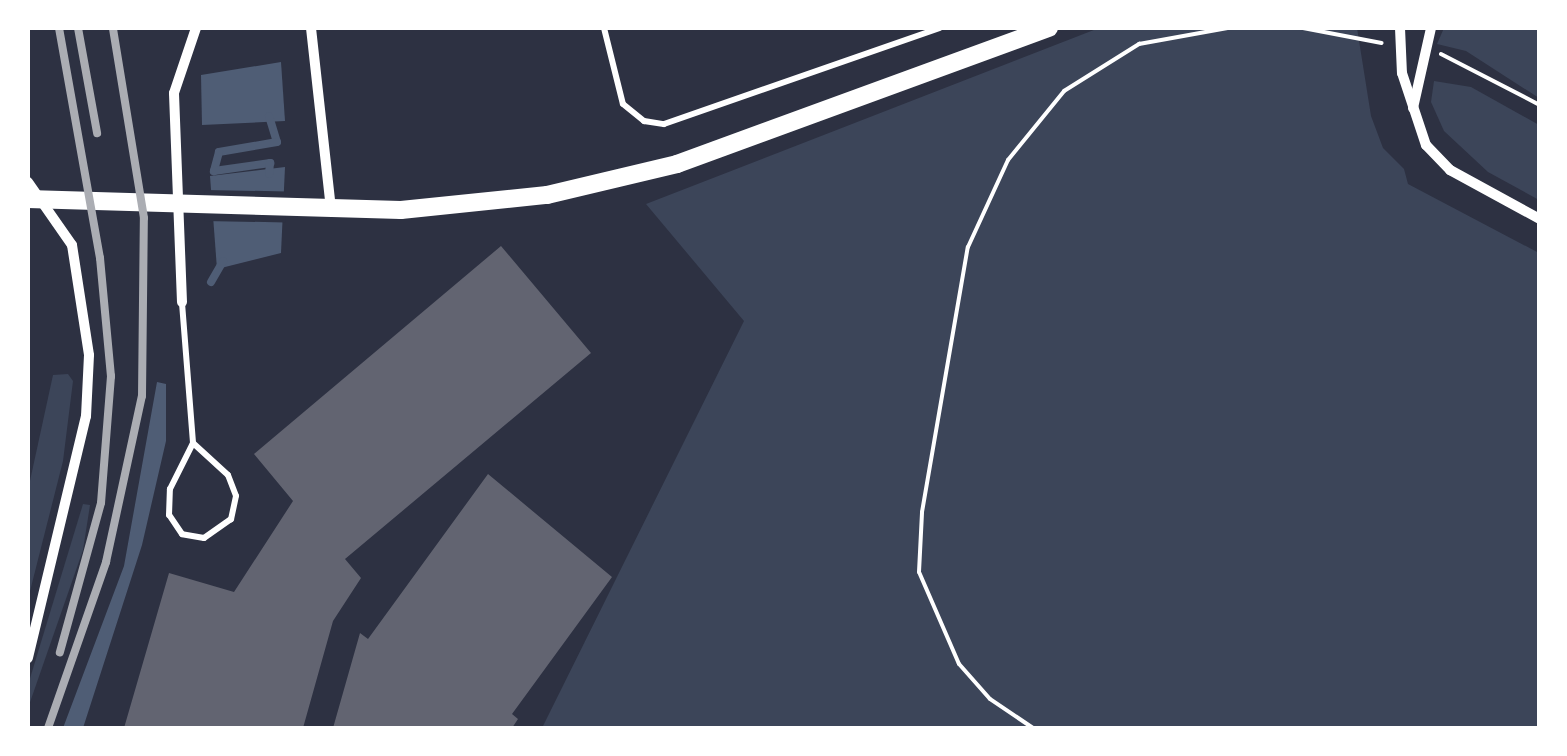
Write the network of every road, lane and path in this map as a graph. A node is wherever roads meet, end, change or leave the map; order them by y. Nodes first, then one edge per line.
1 (196, 28) edge
2 (310, 28) edge
3 (604, 28) edge
4 (940, 28) edge
5 (1049, 28) edge
6 (1228, 28) edge
7 (1303, 28) edge
8 (1400, 28) edge
9 (1431, 28) edge
10 (1388, 44) dead end
11 (1436, 53) dead end
12 (1540, 106) edge
13 (1412, 109) junction
14 (28, 182) edge
15 (28, 199) edge
16 (331, 209) junction
17 (1540, 218) edge
18 (182, 302) joint
19 (193, 442) junction
20 (28, 658) edge
21 (1033, 728) edge

1 - 18 street
2 - 16 street
3 - 4 lane
5 - 16 street
6 - 21 path
7 - 10 path
8 - 13 street
9 - 13 street
11 - 12 path
13 - 17 street
14 - 20 street
15 - 16 street
18 - 19 lane
19 - 19 lane

